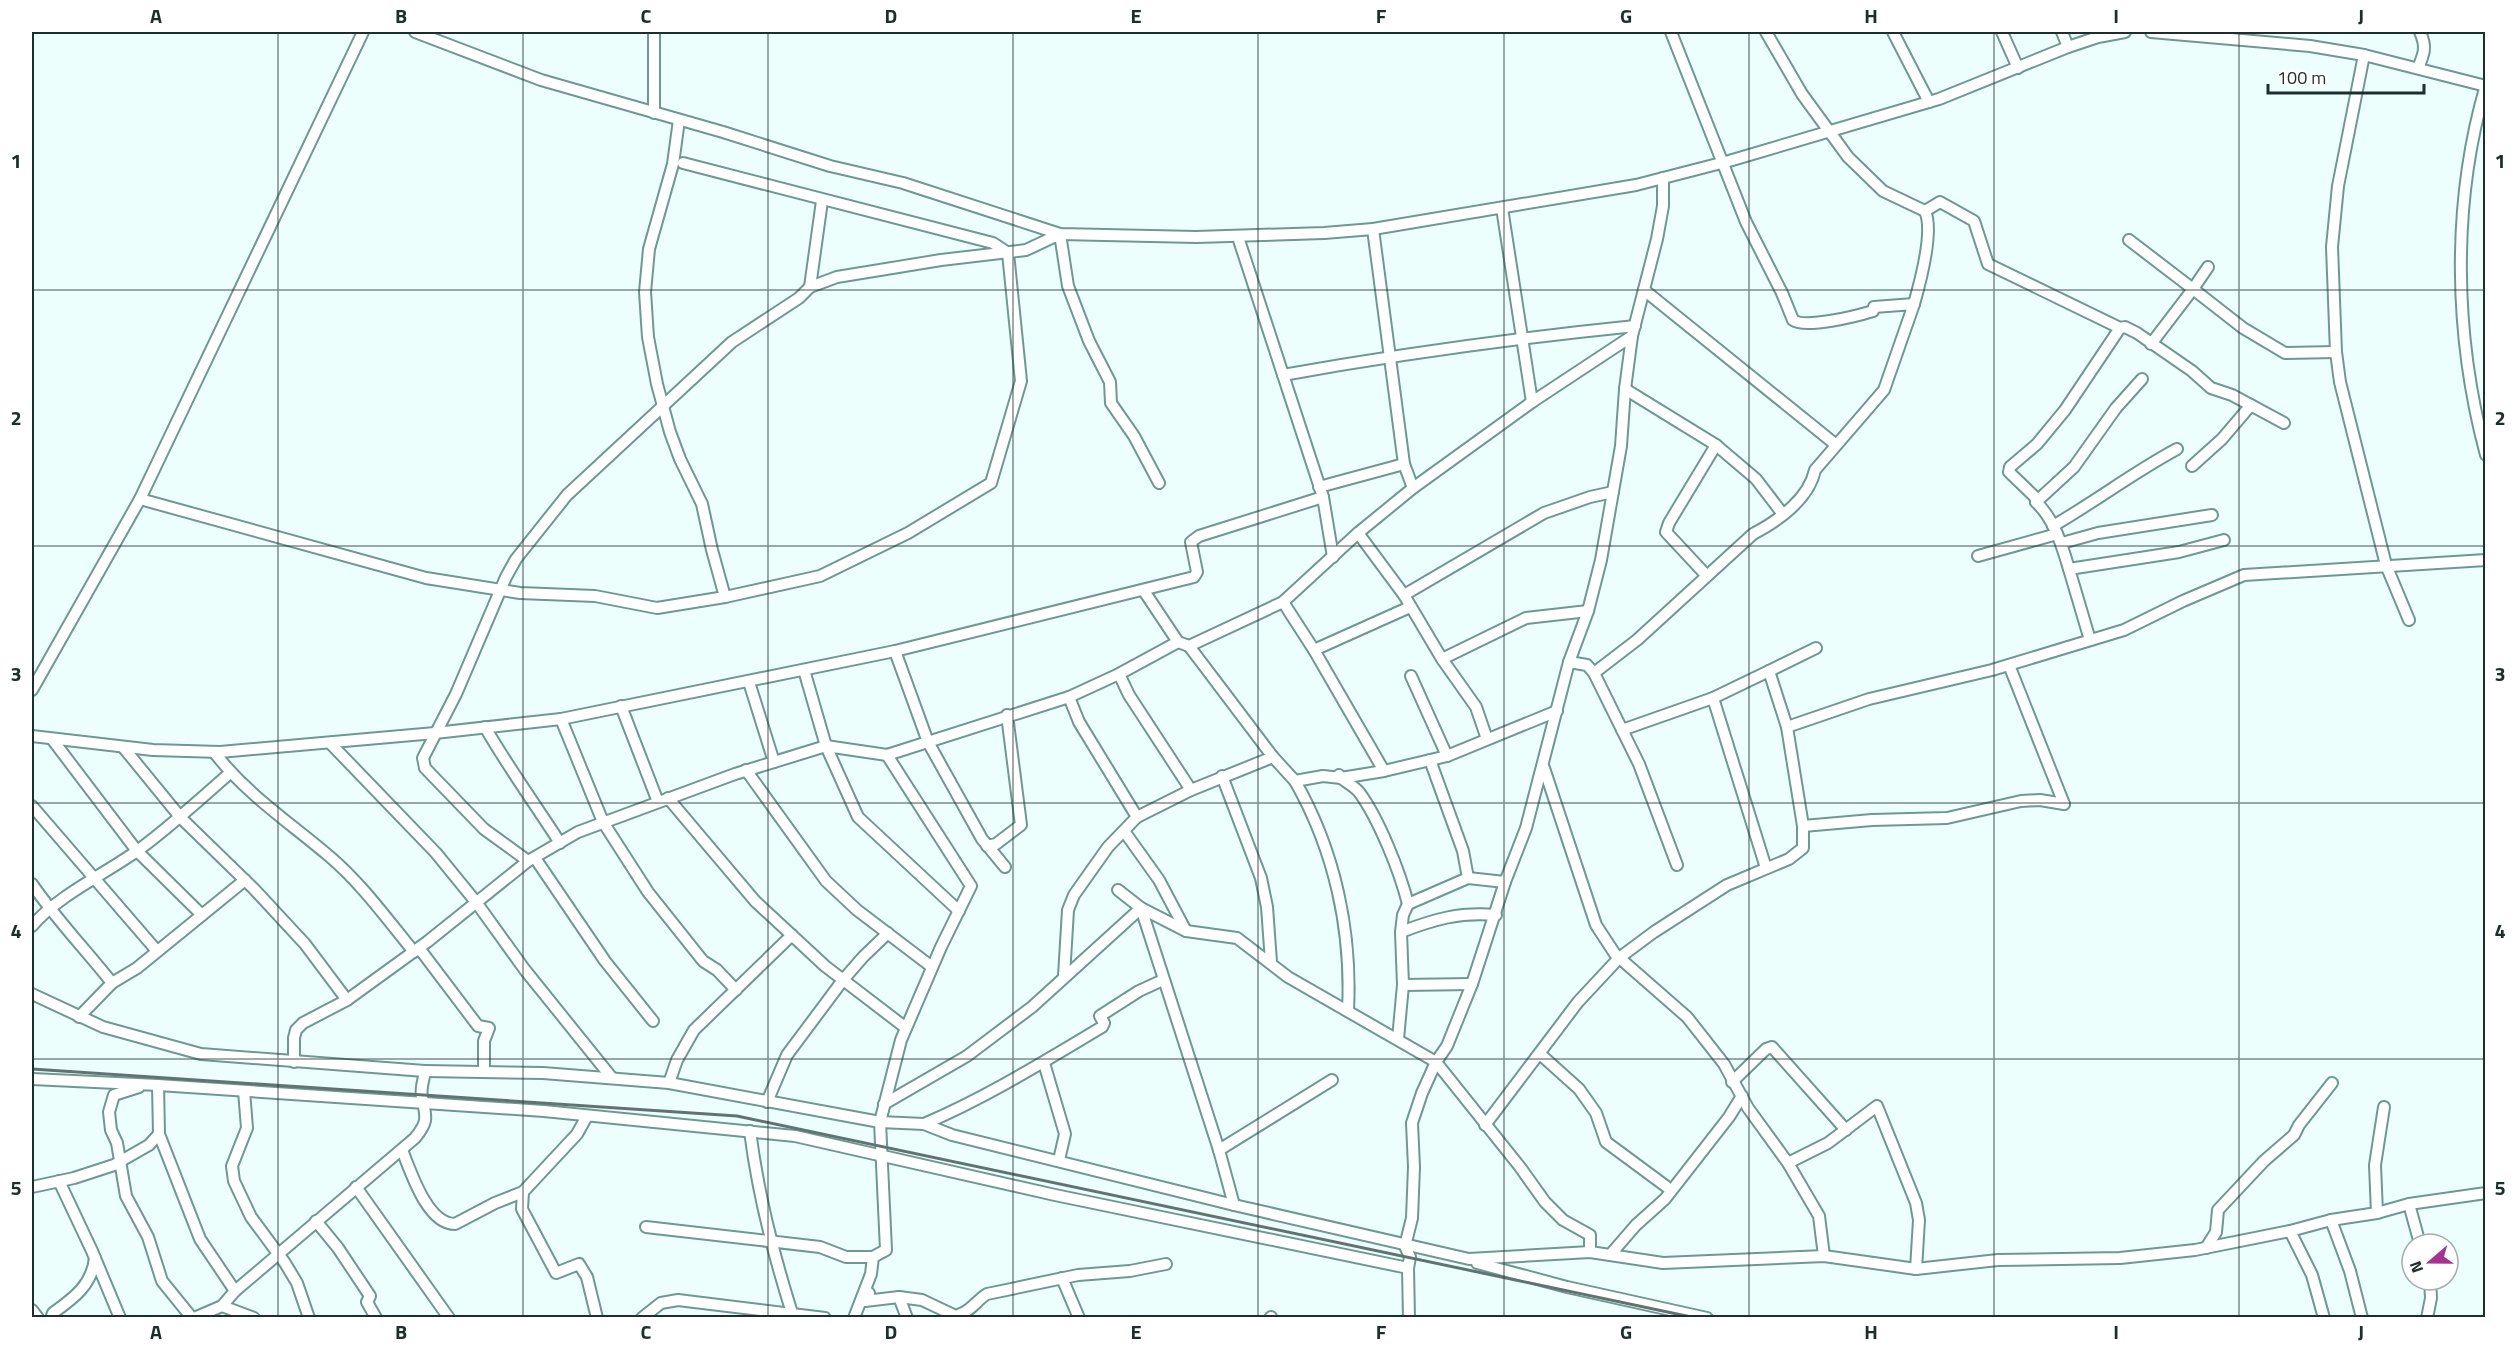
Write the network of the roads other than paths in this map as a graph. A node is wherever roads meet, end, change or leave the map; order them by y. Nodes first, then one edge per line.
1 (363, 32) edge
2 (415, 32) edge
3 (654, 32) edge
4 (1671, 32) edge
5 (1766, 32) edge
6 (1893, 32) edge
7 (2002, 32) edge
8 (2062, 32) edge
9 (2126, 32) edge
10 (2151, 32) edge
11 (2420, 32) edge
12 (2068, 47) junction
13 (2364, 55) junction
14 (2018, 68) junction
15 (2418, 69) junction
16 (2485, 85) edge
17 (1929, 102) junction
18 (654, 113) junction
19 (679, 120) junction
20 (1830, 132) junction
21 (683, 163) dead end
22 (1721, 163) junction
23 (1663, 178) junction
24 (822, 201) junction
25 (1502, 208) junction
26 (1925, 211) junction
27 (1373, 229) junction
28 (1060, 234) junction
29 (1238, 237) junction
30 (2129, 240) dead end
31 (1008, 253) junction
32 (2208, 267) dead end
33 (810, 287) junction
34 (2193, 289) junction
35 (1644, 290) junction
36 (1914, 304) junction
37 (2120, 328) junction
38 (1634, 331) junction
39 (1522, 338) junction
40 (2151, 344) junction
41 (2336, 352) junction
42 (1389, 356) junction
43 (1283, 375) junction
44 (2142, 379) dead end
45 (1625, 388) junction
46 (1532, 402) junction
47 (663, 405) junction
48 (2251, 405) junction
49 (2284, 423) dead end
50 (1835, 444) junction
51 (1716, 445) junction
52 (2177, 449) dead end
53 (2486, 455) edge
54 (1404, 464) junction
55 (2192, 466) dead end
56 (1159, 483) dead end
57 (1413, 488) junction
58 (1321, 492) junction
59 (1613, 492) junction
60 (141, 499) junction
61 (2036, 502) junction
62 (1782, 513) junction
63 (2212, 515) dead end
64 (1358, 533) junction
65 (2057, 534) junction
66 (2224, 540) dead end
67 (1978, 555) dead end
68 (1333, 557) junction
69 (2486, 560) edge
70 (2386, 565) junction
71 (2069, 569) junction
72 (1707, 576) junction
73 (502, 590) junction
74 (1144, 591) junction
75 (1404, 595) junction
76 (725, 597) junction
77 (1283, 602) junction
78 (1410, 607) junction
79 (1588, 611) junction
80 (2409, 620) dead end
81 (2090, 640) junction
82 (1178, 642) junction
83 (1189, 646) junction
84 (1816, 648) dead end
85 (1314, 650) junction
86 (895, 651) junction
87 (1442, 659) junction
88 (1569, 662) junction
89 (2009, 665) junction
90 (804, 670) junction
91 (1769, 671) junction
92 (1119, 674) junction
93 (1594, 674) junction
94 (1411, 676) dead end
95 (749, 682) junction
96 (32, 690) edge
97 (1069, 697) junction
98 (1713, 698) junction
99 (621, 706) junction
100 (1557, 711) junction
101 (1007, 715) junction
102 (561, 719) junction
103 (485, 727) junction
104 (1787, 727) junction
105 (1623, 730) junction
106 (435, 733) junction
107 (32, 736) edge
108 (52, 739) junction
109 (1487, 739) junction
110 (928, 742) junction
111 (330, 743) junction
112 (826, 746) junction
113 (123, 747) junction
114 (214, 752) junction
115 (887, 754) junction
116 (1447, 756) junction
117 (1273, 757) junction
118 (1430, 760) junction
119 (774, 762) junction
120 (1544, 768) junction
121 (746, 770) junction
122 (1384, 771) junction
123 (230, 773) junction
124 (1222, 776) junction
125 (1340, 776) junction
126 (1295, 782) junction
127 (1191, 790) junction
128 (663, 800) junction
129 (32, 806) edge
130 (1137, 817) junction
131 (181, 818) junction
132 (603, 822) junction
133 (1803, 826) junction
134 (1124, 831) junction
135 (560, 843) junction
136 (987, 846) junction
137 (137, 851) junction
138 (531, 860) junction
139 (1677, 865) dead end
140 (1005, 867) dead end
141 (1766, 868) junction
142 (92, 878) junction
143 (1468, 879) junction
144 (245, 880) junction
145 (1505, 882) junction
146 (32, 884) edge
147 (1118, 890) dead end
148 (476, 902) junction
149 (1408, 904) junction
150 (1141, 908) junction
151 (49, 910) junction
152 (959, 911) junction
153 (202, 915) junction
154 (1496, 915) junction
155 (32, 926) edge
156 (1186, 931) junction
157 (1401, 932) junction
158 (888, 933) junction
159 (792, 935) junction
160 (416, 950) junction
161 (157, 951) junction
162 (1618, 958) junction
163 (1271, 962) junction
164 (932, 967) junction
165 (1064, 976) junction
166 (843, 980) junction
167 (1163, 980) junction
168 (112, 982) junction
169 (1472, 984) junction
170 (1403, 985) junction
171 (736, 990) junction
172 (32, 994) edge
173 (347, 1000) junction
174 (1348, 1011) junction
175 (79, 1017) junction
176 (653, 1021) dead end
177 (906, 1028) junction
178 (1398, 1039) junction
179 (1540, 1054) junction
180 (294, 1062) junction
181 (1436, 1062) junction
182 (1044, 1063) junction
183 (425, 1071) junction
184 (484, 1071) junction
185 (612, 1078) junction
186 (32, 1079) edge
187 (1332, 1080) dead end
188 (1732, 1082) junction
189 (669, 1083) junction
190 (2332, 1083) dead end
191 (144, 1085) junction
192 (158, 1085) junction
193 (244, 1091) junction
194 (1742, 1096) junction
195 (767, 1102) junction
196 (424, 1103) junction
197 (884, 1104) junction
198 (2384, 1107) dead end
199 (587, 1116) junction
200 (880, 1122) junction
201 (924, 1124) junction
202 (1485, 1125) junction
203 (1846, 1130) junction
204 (750, 1131) junction
205 (159, 1134) junction
206 (402, 1150) junction
207 (1219, 1150) junction
208 (881, 1156) junction
209 (1059, 1160) junction
210 (119, 1161) junction
211 (1788, 1163) junction
212 (59, 1180) junction
213 (32, 1187) edge
214 (356, 1187) junction
215 (1671, 1190) junction
216 (523, 1192) junction
217 (2486, 1194) edge
218 (2409, 1204) junction
219 (1234, 1205) junction
220 (2377, 1213) junction
221 (2331, 1220) junction
222 (316, 1221) junction
223 (646, 1227) dead end
224 (2290, 1232) junction
225 (2417, 1232) edge
226 (770, 1241) junction
227 (1406, 1246) junction
228 (2206, 1248) junction
229 (886, 1250) junction
230 (1590, 1252) junction
231 (278, 1254) junction
232 (1610, 1255) junction
233 (1824, 1256) junction
234 (873, 1257) junction
235 (1456, 1257) junction
236 (95, 1258) junction
237 (1166, 1264) dead end
238 (1408, 1268) junction
239 (1916, 1269) junction
240 (1062, 1278) junction
241 (235, 1291) junction
242 (2430, 1292) edge
243 (899, 1297) junction
244 (1409, 1303) junction
245 (222, 1306) junction
246 (32, 1310) edge
247 (792, 1313) junction
248 (1676, 1314) edge
249 (38, 1317) edge
250 (51, 1317) edge
251 (120, 1317) edge
252 (193, 1317) edge
253 (254, 1317) edge
254 (309, 1317) edge
255 (376, 1317) edge
256 (449, 1317) edge
257 (597, 1317) edge
258 (642, 1317) edge
259 (825, 1317) edge
260 (854, 1317) edge
261 (908, 1317) edge
262 (960, 1317) edge
263 (1078, 1317) edge
264 (1409, 1317) edge
265 (1420, 1317) edge
266 (1707, 1317) edge
267 (2324, 1317) edge
268 (2362, 1317) edge
269 (2427, 1317) edge

1 - 60 street
2 - 18 street
3 - 18 street
4 - 22 street
5 - 20 street
6 - 17 street
7 - 14 street
8 - 12 street
9 - 12 street
10 - 13 street
11 - 15 street
12 - 14 street
13 - 15 street
13 - 41 street
14 - 17 street
15 - 16 street
16 - 53 street
17 - 20 street
18 - 19 street
19 - 28 street
19 - 47 street
20 - 22 street
20 - 26 street
21 - 24 street
22 - 23 street
22 - 36 street
23 - 25 street
23 - 35 street
24 - 31 street
24 - 33 street
25 - 27 street
25 - 39 street
26 - 36 street
26 - 37 street
27 - 29 street
27 - 42 street
28 - 29 street
28 - 31 street
28 - 56 street
29 - 43 street
30 - 34 street
31 - 33 street
31 - 76 street
32 - 34 street
33 - 47 street
34 - 40 street
34 - 41 street
35 - 38 street
35 - 50 street
36 - 50 street
37 - 40 street
37 - 61 street
38 - 39 street
38 - 45 street
38 - 46 street
39 - 42 street
39 - 46 street
40 - 48 street
41 - 70 street
42 - 43 street
42 - 54 street
43 - 58 street
44 - 61 street
45 - 51 street
45 - 59 street
46 - 57 street
47 - 73 street
47 - 76 street
48 - 49 street
48 - 55 street
50 - 62 street
51 - 62 street
51 - 72 street
52 - 65 street
54 - 57 street
54 - 58 street
57 - 64 street
58 - 68 street
58 - 74 street
59 - 75 street
59 - 79 street
60 - 73 street
60 - 96 street
61 - 65 street
62 - 72 street
63 - 65 street
64 - 68 street
64 - 75 street
65 - 67 street
65 - 71 street
66 - 71 street
68 - 77 street
69 - 70 street
70 - 80 street
70 - 81 street
71 - 81 street
72 - 93 street
73 - 76 street
73 - 106 street
74 - 82 street
74 - 86 street
75 - 78 street
77 - 83 street
77 - 85 street
78 - 85 street
78 - 87 street
79 - 87 street
79 - 88 street
81 - 89 street
82 - 83 street
82 - 92 street
83 - 117 street
84 - 91 street
85 - 122 street
86 - 90 street
86 - 110 street
87 - 109 street
88 - 93 street
88 - 100 street
89 - 104 street
89 - 133 street
90 - 95 street
90 - 112 street
91 - 98 street
91 - 104 street
92 - 97 street
92 - 127 street
93 - 105 street
94 - 116 street
95 - 99 street
95 - 119 street
97 - 101 street
97 - 130 street
98 - 105 street
98 - 141 street
99 - 102 street
99 - 128 street
100 - 109 street
100 - 120 street
101 - 110 street
101 - 136 street
102 - 103 street
102 - 132 street
103 - 106 street
103 - 135 street
104 - 133 street
105 - 139 street
106 - 111 street
106 - 138 street
107 - 108 street
108 - 113 street
108 - 137 street
109 - 116 street
110 - 115 street
110 - 136 street
111 - 114 street
111 - 148 street
112 - 115 street
112 - 119 street
112 - 152 street
113 - 114 street
113 - 131 street
114 - 123 street
115 - 152 street
116 - 118 street
117 - 124 street
117 - 126 street
118 - 122 street
118 - 143 street
119 - 121 street
120 - 145 street
120 - 162 street
121 - 128 street
121 - 158 street
122 - 125 street
123 - 131 street
123 - 160 street
124 - 127 street
124 - 163 street
125 - 126 street
125 - 149 street
126 - 174 street
127 - 130 street
128 - 132 street
128 - 159 street
129 - 142 street
130 - 134 street
131 - 137 street
131 - 144 street
132 - 135 street
132 - 171 street
133 - 141 street
134 - 156 street
134 - 165 street
135 - 138 street
136 - 140 street
137 - 142 street
137 - 153 street
138 - 148 street
138 - 176 street
141 - 162 street
142 - 151 street
142 - 161 street
143 - 145 street
143 - 149 street
144 - 153 street
144 - 173 street
145 - 154 street
146 - 151 street
147 - 150 street
148 - 160 street
148 - 185 street
149 - 157 street
150 - 156 street
150 - 165 street
150 - 167 street
151 - 155 street
151 - 168 street
152 - 164 street
153 - 161 street
154 - 157 street
154 - 169 street
156 - 163 street
157 - 170 street
158 - 164 street
158 - 166 street
159 - 166 street
159 - 171 street
160 - 173 street
160 - 184 street
161 - 168 street
162 - 179 street
162 - 188 street
163 - 174 street
164 - 177 street
165 - 197 street
166 - 177 street
166 - 195 street
167 - 182 street
167 - 207 street
168 - 175 street
169 - 170 street
169 - 181 street
170 - 178 street
171 - 189 street
172 - 175 street
173 - 180 street
174 - 178 street
175 - 180 street
177 - 197 street
178 - 181 street
179 - 202 street
179 - 215 street
180 - 183 street
181 - 202 street
181 - 227 street
182 - 201 street
182 - 209 street
183 - 184 street
183 - 196 street
184 - 185 street
185 - 189 street
186 - 191 street
187 - 207 street
188 - 194 street
188 - 203 street
189 - 195 street
190 - 228 street
191 - 192 street
191 - 210 street
192 - 193 street
192 - 205 street
193 - 196 street
193 - 231 street
194 - 211 street
194 - 215 street
195 - 200 street
196 - 199 street
196 - 206 street
197 - 200 street
198 - 220 street
199 - 204 street
199 - 216 street
200 - 201 street
200 - 208 street
201 - 209 street
202 - 230 street
203 - 211 street
203 - 239 street
204 - 208 street
204 - 226 street
205 - 210 street
205 - 241 street
206 - 214 street
206 - 216 street
207 - 219 street
208 - 229 street
208 - 238 street
209 - 219 street
210 - 212 street
210 - 252 street
211 - 233 street
212 - 213 street
212 - 236 street
214 - 222 street
214 - 256 street
215 - 232 street
216 - 257 street
217 - 218 street
218 - 220 street
218 - 225 street
219 - 227 street
220 - 221 street
221 - 224 street
221 - 268 street
222 - 231 street
222 - 255 street
223 - 226 street
224 - 228 street
224 - 267 street
226 - 234 street
226 - 247 street
227 - 235 street
227 - 238 street
228 - 239 street
229 - 234 street
229 - 243 street
230 - 232 street
230 - 235 street
231 - 241 street
231 - 254 street
232 - 233 street
233 - 239 street
234 - 260 street
235 - 248 street
236 - 250 street
236 - 251 street
237 - 240 street
238 - 244 street
240 - 262 street
240 - 263 street
241 - 245 street
242 - 269 street
243 - 261 street
243 - 262 street
244 - 264 street
244 - 265 street
245 - 252 street
245 - 253 street
246 - 249 street
247 - 258 street
247 - 259 street
248 - 266 street

